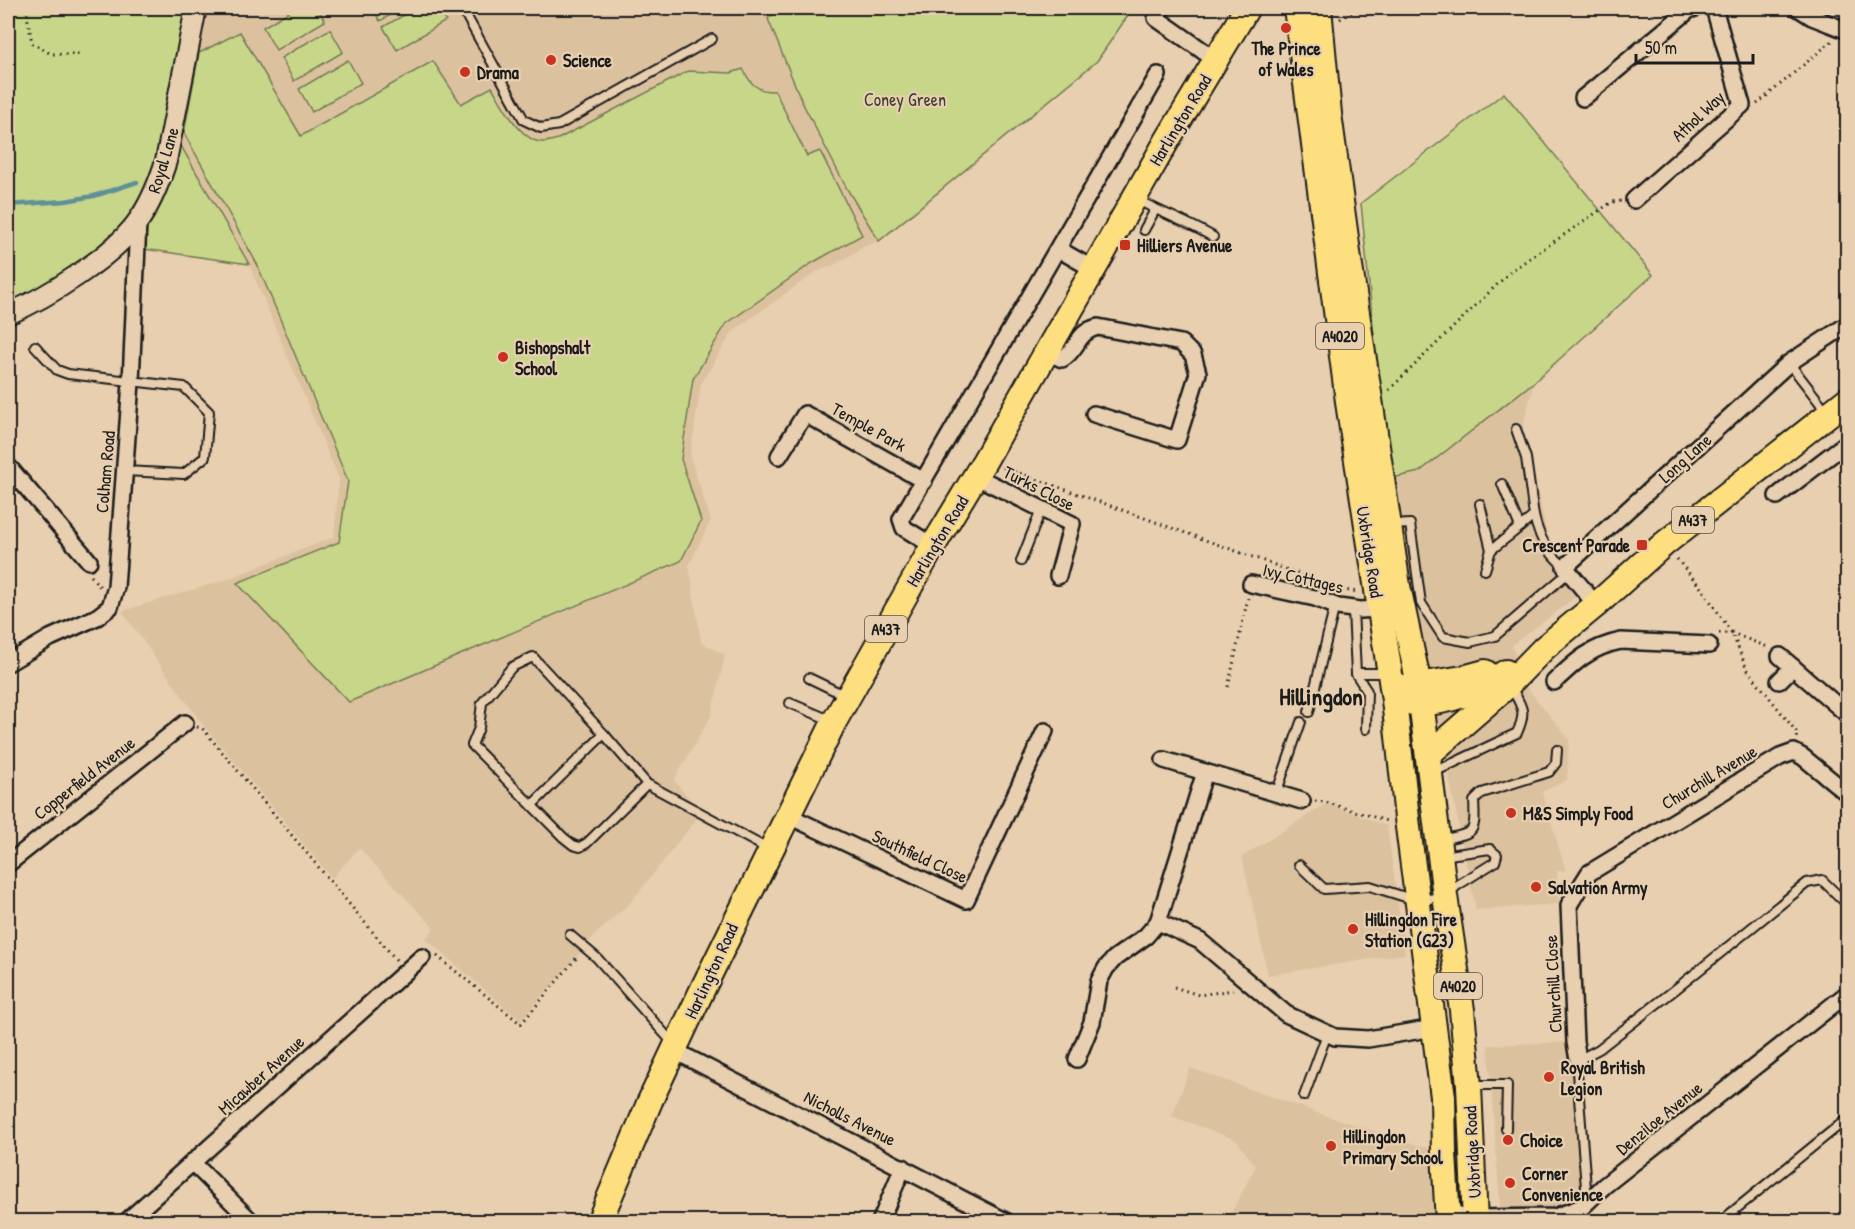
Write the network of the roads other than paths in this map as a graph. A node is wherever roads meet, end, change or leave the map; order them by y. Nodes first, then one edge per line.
1 (196, 8) edge
2 (462, 8) edge
3 (1162, 8) edge
4 (1247, 8) edge
5 (1296, 8) edge
6 (1696, 8) edge
7 (1714, 8) edge
8 (1798, 8) edge
9 (1326, 15) edge
10 (1846, 31) edge
11 (712, 39) dead end
12 (1216, 60) junction
13 (1158, 75) dead end
14 (1583, 98) dead end
15 (1634, 200) road end
16 (1145, 204) junction
17 (138, 222) junction
18 (1144, 230) dead end
19 (1213, 237) dead end
20 (1058, 249) junction
21 (1093, 269) junction
22 (8, 314) edge
23 (1848, 324) edge
24 (35, 346) dead end
25 (1047, 352) junction
26 (1789, 363) junction
27 (131, 382) junction
28 (1842, 405) edge
29 (1094, 414) dead end
30 (1516, 429) dead end
31 (1848, 442) edge
32 (779, 456) dead end
33 (8, 466) edge
34 (980, 468) junction
35 (125, 471) junction
36 (924, 481) junction
37 (1502, 484) dead end
38 (1777, 496) dead end
39 (1479, 504) dead end
40 (1041, 510) junction
41 (1534, 516) junction
42 (1389, 525) junction
43 (1520, 527) junction
44 (933, 546) junction
45 (1491, 550) junction
46 (89, 561) road end
47 (1021, 561) dead end
48 (1485, 570) dead end
49 (1566, 570) junction
50 (1058, 576) dead end
51 (1251, 584) road end
52 (1378, 602) junction
53 (1335, 605) junction
54 (1596, 605) junction
55 (1353, 609) junction
56 (1709, 645) dead end
57 (1558, 649) junction
58 (1780, 656) road end
59 (8, 663) edge
60 (1793, 667) junction
61 (1356, 673) junction
62 (809, 678) dead end
63 (1554, 681) dead end
64 (1779, 681) dead end
65 (1509, 683) junction
66 (1392, 687) junction
67 (1420, 695) junction
68 (848, 697) junction
69 (790, 703) dead end
70 (1309, 712) dead end
71 (1848, 716) edge
72 (834, 722) junction
73 (1300, 722) dead end
74 (185, 723) road end
75 (1366, 729) dead end
76 (1045, 731) dead end
77 (604, 734) junction
78 (1557, 750) dead end
79 (1164, 760) dead end
80 (1429, 765) junction
81 (1205, 772) junction
82 (647, 784) junction
83 (1276, 794) junction
84 (1848, 794) edge
85 (1302, 801) road end
86 (532, 805) junction
87 (787, 815) junction
88 (769, 849) junction
89 (1439, 849) junction
90 (8, 864) edge
91 (1299, 865) dead end
92 (1445, 897) junction
93 (1418, 901) junction
94 (1569, 905) joint
95 (1848, 905) edge
96 (1158, 922) junction
97 (570, 935) dead end
98 (422, 957) road end
99 (1848, 993) edge
100 (1434, 1028) junction
101 (1327, 1034) junction
102 (674, 1048) junction
103 (1077, 1059) dead end
104 (1578, 1060) junction
105 (1469, 1086) junction
106 (1304, 1096) dead end
107 (1443, 1096) junction
108 (1848, 1118) edge
109 (1506, 1129) dead end
110 (192, 1162) junction
111 (903, 1167) junction
112 (1583, 1210) edge
113 (1448, 1215) edge
114 (1475, 1220) edge
115 (1501, 1220) edge
116 (126, 1221) edge
117 (252, 1221) edge
118 (599, 1221) edge
119 (880, 1221) edge
120 (1007, 1221) edge
121 (1720, 1221) edge

1 - 17 street, Royal Lane
2 - 11 lane
3 - 12 street
4 - 12 main road, Harlington Road / A437
5 - 52 main road, Uxbridge Road / A4020
6 - 14 street
7 - 15 street, Athol Way
8 - 10 street
9 - 42 main road, Uxbridge Road / A4020
12 - 16 main road, Harlington Road / A437
13 - 20 street
16 - 18 lane
16 - 19 lane
16 - 21 main road, Harlington Road / A437
17 - 22 street, Royal Lane
17 - 27 street, Colham Road
20 - 21 street
20 - 36 street
21 - 25 main road, Harlington Road / A437
23 - 26 street, Long Lane
24 - 27 lane
25 - 29 street
25 - 34 main road, Harlington Road / A437
26 - 28 lane
26 - 49 street, Long Lane
27 - 35 street, Colham Road
27 - 35 lane
28 - 54 main road, A437
30 - 41 lane
31 - 38 street
32 - 36 street, Temple Park
33 - 46 street
34 - 40 street, Turks Close
34 - 44 main road, Harlington Road / A437
35 - 59 street, Colham Road
36 - 44 street
37 - 43 lane
39 - 45 lane
40 - 47 lane
40 - 50 street, Turks Close
41 - 43 lane
41 - 49 lane
42 - 49 lane
42 - 67 main road, Uxbridge Road / A4020
43 - 45 lane
44 - 68 main road, Harlington Road / A437
45 - 48 lane
49 - 54 street
51 - 53 street, Ivy Cottages
52 - 55 street, Ivy Cottages
52 - 66 main road, Uxbridge Road / A4020
53 - 55 street, Ivy Cottages
53 - 70 lane
54 - 57 main road, A437
55 - 61 lane
56 - 57 street
57 - 63 street
57 - 65 main road, A437
57 - 67 main road, A437
58 - 60 street
60 - 64 street
60 - 71 street
61 - 66 lane
61 - 75 lane
62 - 68 lane
65 - 80 main road, A437
65 - 80 lane
66 - 67 main road, A437
66 - 93 main road, Uxbridge Road / A4020
67 - 80 main road, Uxbridge Road / A4020
68 - 72 main road, Harlington Road / A437
69 - 72 lane
72 - 87 main road, Harlington Road / A437
73 - 83 lane
74 - 90 street, Copperfield Avenue
76 - 87 street, Southfield Close
77 - 82 lane
77 - 86 lane
77 - 86 lane
78 - 89 lane
79 - 81 street
80 - 89 main road, Uxbridge Road / A4020
81 - 83 street
81 - 96 street
82 - 86 lane
82 - 88 lane
83 - 85 street
84 - 94 street, Churchill Avenue
87 - 88 main road, Harlington Road / A437
88 - 102 main road, Harlington Road / A437
89 - 92 main road, Uxbridge Road / A4020
89 - 92 lane
91 - 93 lane
92 - 93 lane
92 - 105 main road, Uxbridge Road / A4020
93 - 100 main road, Uxbridge Road / A4020
94 - 104 street, Churchill Close
95 - 104 lane
96 - 101 street
96 - 103 street
97 - 102 lane
98 - 110 street, Micawber Avenue
99 - 112 street, Denziloe Avenue
100 - 101 street
100 - 107 main road, Uxbridge Road / A4020
101 - 106 lane
102 - 111 street, Nicholls Avenue
102 - 118 main road, Harlington Road / A437
104 - 112 lane
105 - 107 street, Uxbridge Road
105 - 109 lane
105 - 114 main road, Uxbridge Road / A4020
107 - 113 main road, Uxbridge Road / A4020
108 - 121 lane
110 - 116 street, Micawber Avenue
110 - 117 street
111 - 119 street
111 - 120 street, Nicholls Avenue
112 - 115 street, Denziloe Avenue
113 - 114 street, Uxbridge Road
114 - 115 street, Denziloe Avenue

